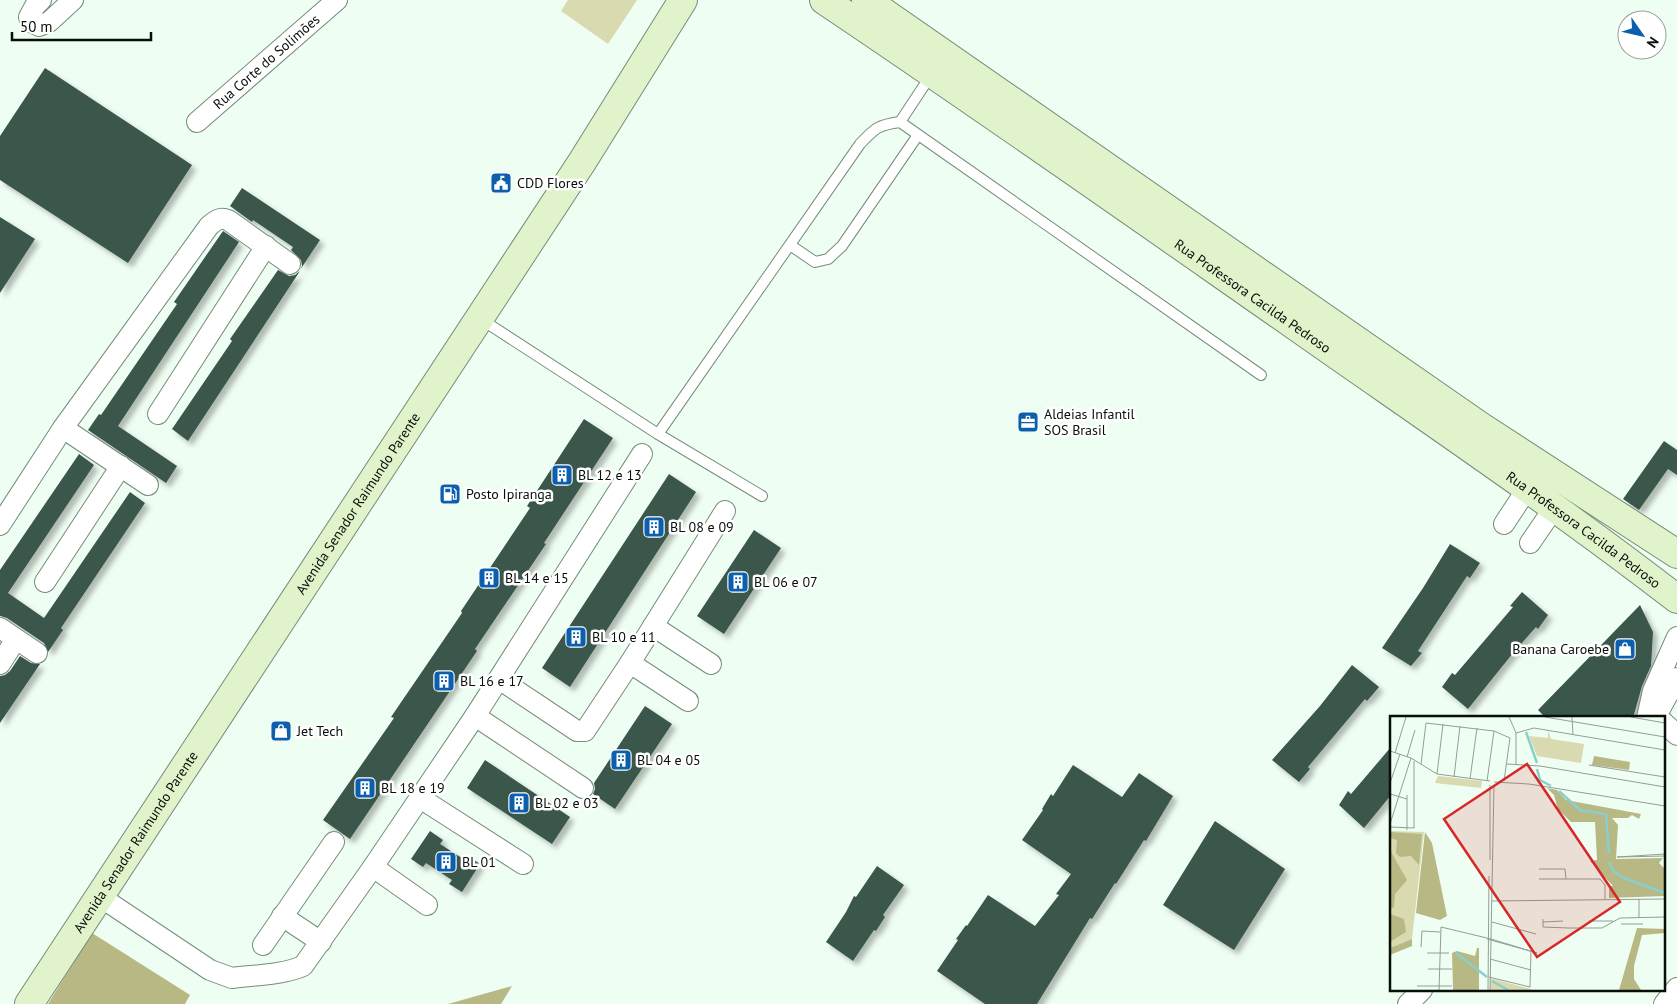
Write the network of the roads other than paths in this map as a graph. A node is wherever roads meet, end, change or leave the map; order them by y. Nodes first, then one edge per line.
1 (40, 0) edge
2 (73, 0) edge
3 (337, 0) edge
4 (683, 0) edge
5 (824, 0) edge
6 (866, 0) edge
7 (933, 73) junction
8 (197, 122) dead end
9 (900, 122) junction
10 (918, 135) junction
11 (790, 245) junction
12 (266, 246) junction
13 (290, 264) dead end
14 (478, 320) junction
15 (1261, 375) dead end
16 (158, 414) dead end
17 (63, 428) junction
18 (658, 434) junction
19 (642, 454) dead end
20 (121, 466) junction
21 (148, 484) dead end
22 (1527, 489) junction
23 (762, 496) dead end
24 (1554, 508) junction
25 (725, 511) dead end
26 (1504, 524) dead end
27 (0, 525) edge
28 (1530, 543) dead end
29 (1677, 554) edge
30 (45, 582) dead end
31 (1677, 599) edge
32 (653, 626) junction
33 (8, 634) edge
34 (1677, 637) edge
35 (37, 653) dead end
36 (630, 663) junction
37 (0, 664) edge
38 (711, 664) dead end
39 (1677, 678) edge
40 (498, 679) junction
41 (688, 702) dead end
42 (475, 716) junction
43 (1654, 716) edge
44 (1655, 716) edge
45 (1664, 725) edge
46 (1677, 735) edge
47 (583, 788) dead end
48 (420, 798) junction
49 (334, 842) dead end
50 (523, 864) dead end
51 (373, 867) junction
52 (99, 896) junction
53 (427, 905) dead end
54 (282, 916) junction
55 (321, 942) junction
56 (263, 945) dead end
57 (1677, 988) edge
58 (1420, 992) edge
59 (29, 1004) edge
60 (1408, 1004) edge
61 (1664, 1004) edge

1 - 2 street
3 - 8 street, Rua Corte do Solimões
4 - 14 street, Avenida Senador Raimundo Parente
5 - 7 street, Rua Professora Cacilda Pedroso
6 - 29 street, Rua Professora Cacilda Pedroso
7 - 9 lane
7 - 22 street, Rua Professora Cacilda Pedroso
9 - 10 lane
9 - 11 lane
10 - 11 lane
10 - 15 lane
11 - 18 lane
12 - 13 street
12 - 16 street
12 - 17 street
14 - 18 lane
14 - 52 street, Avenida Senador Raimundo Parente
17 - 20 street
17 - 27 street
18 - 23 lane
19 - 40 street
20 - 21 street
20 - 30 street
22 - 24 street, Rua Professora Cacilda Pedroso
22 - 26 street
24 - 28 street
24 - 31 street, Rua Professora Cacilda Pedroso
25 - 32 street
32 - 36 street
32 - 38 street
33 - 35 street
33 - 37 street
34 - 43 street
36 - 40 street
36 - 41 street
39 - 44 street
40 - 42 street
42 - 47 street
42 - 48 street
45 - 46 street
48 - 50 street
48 - 51 street
49 - 54 street
51 - 53 street
51 - 55 street
52 - 55 street
52 - 59 street, Avenida Senador Raimundo Parente
54 - 55 street
54 - 56 street
57 - 61 street
58 - 60 street

